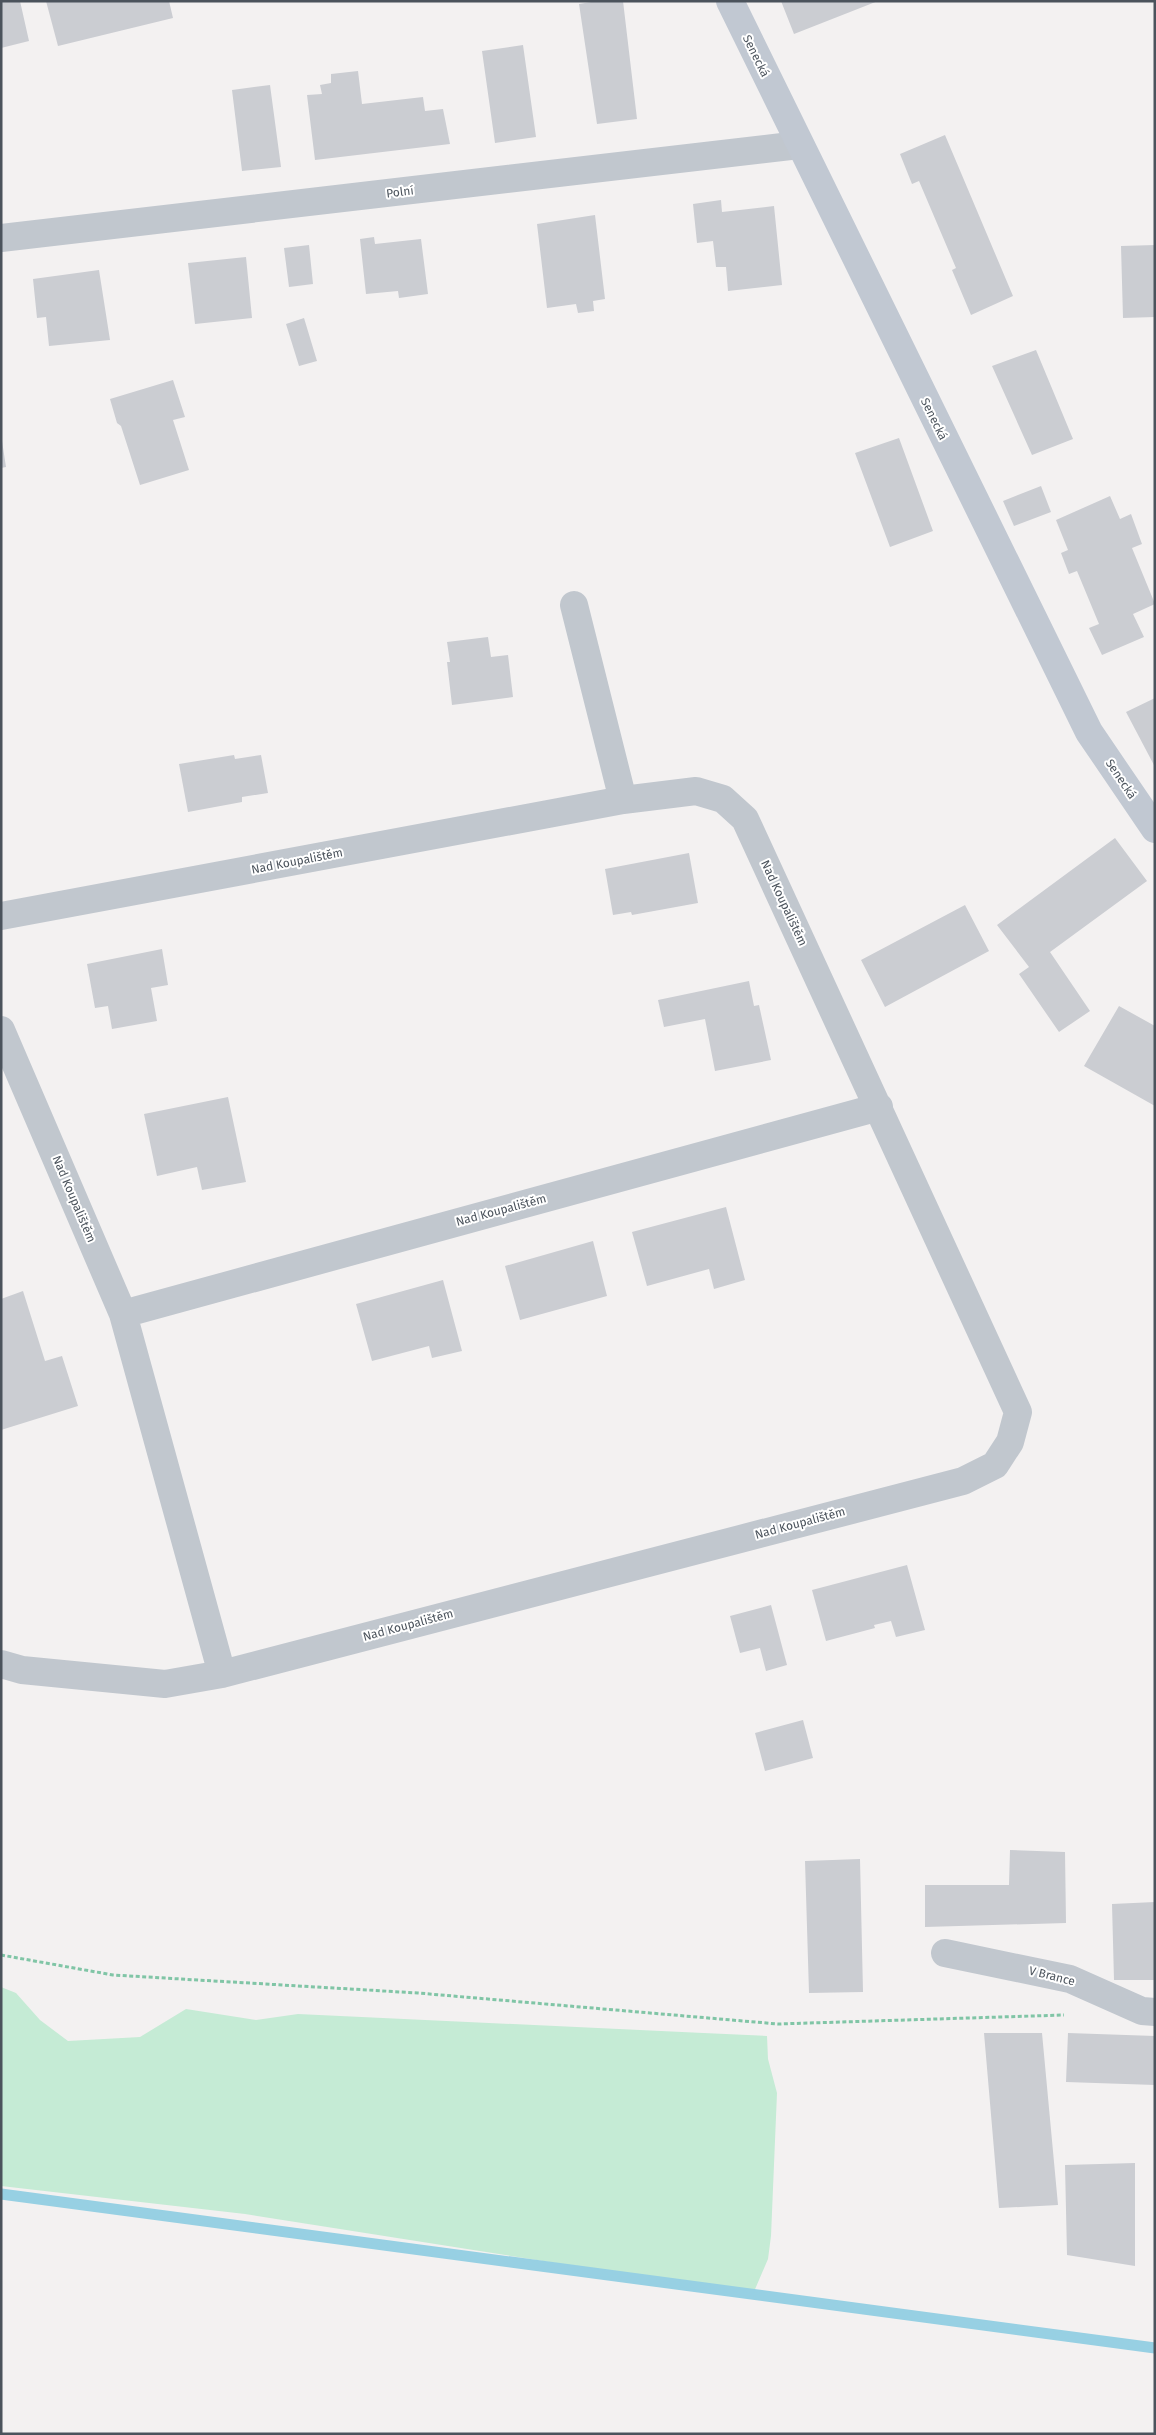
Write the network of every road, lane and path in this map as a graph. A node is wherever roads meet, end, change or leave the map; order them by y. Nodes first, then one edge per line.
1 (730, 1) edge
2 (799, 145) junction
3 (1, 238) edge
4 (574, 605) dead end
5 (623, 800) junction
6 (1155, 829) edge
7 (1, 916) edge
8 (1, 1030) edge
9 (878, 1107) junction
10 (123, 1314) junction
11 (1, 1664) edge
12 (222, 1674) junction
13 (945, 1953) dead end
14 (1, 1955) edge
15 (1155, 2012) edge
16 (1073, 2015) dead end

1 - 2 street, Senecká
2 - 3 street, Polní
2 - 6 street, Senecká
4 - 5 street
5 - 7 street, Nad Koupalištěm
5 - 9 street, Nad Koupalištěm
8 - 10 street, Nad Koupalištěm
9 - 10 street, Nad Koupalištěm
9 - 12 street, Nad Koupalištěm
10 - 12 street, Nad Koupalištěm
11 - 12 street, Nad Koupalištěm
13 - 15 street, V Brance
14 - 16 path

